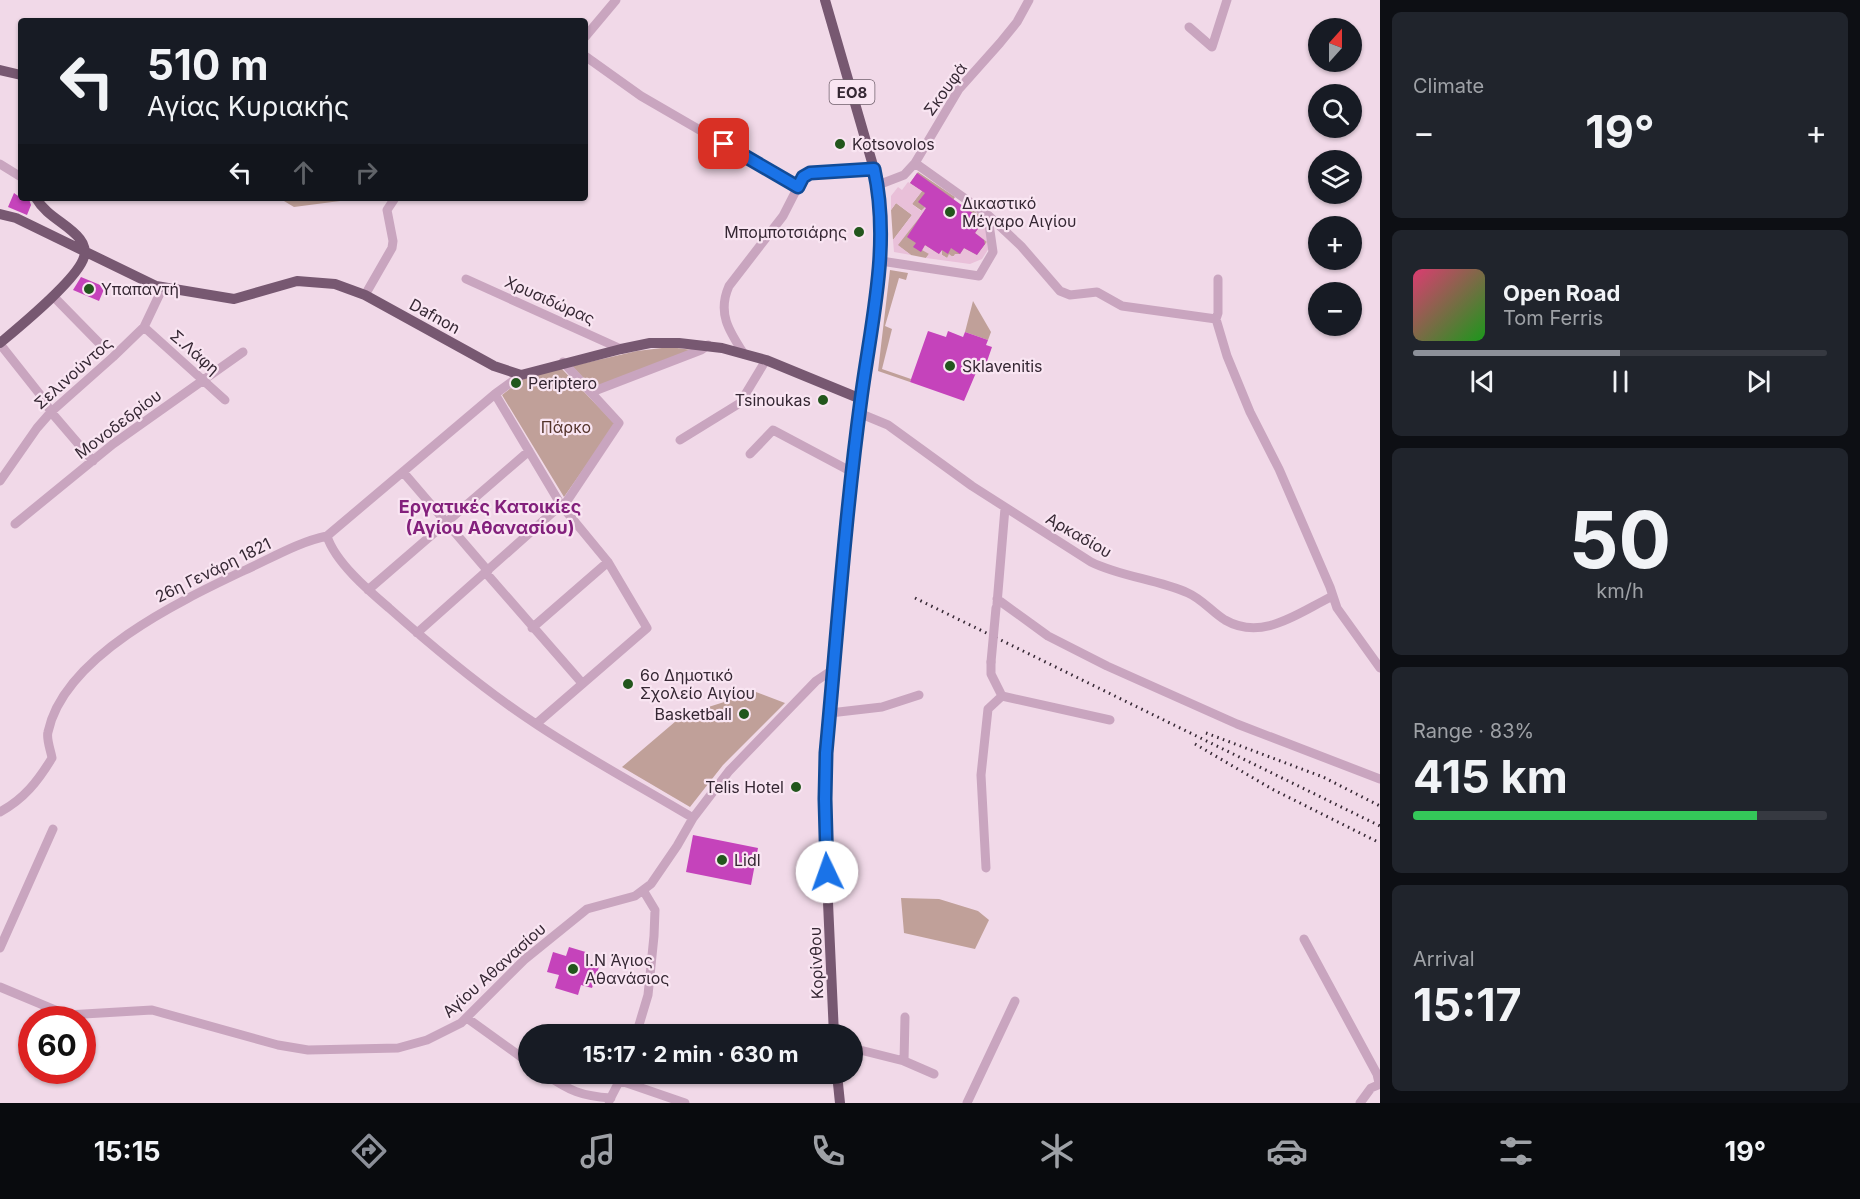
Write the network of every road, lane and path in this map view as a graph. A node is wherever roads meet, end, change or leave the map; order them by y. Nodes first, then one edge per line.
1 (616, 0) edge
2 (825, 0) edge
3 (1029, 0) edge
4 (1227, 0) edge
5 (1189, 27) dead end
6 (588, 33) edge
7 (588, 58) edge
8 (0, 70) edge
9 (18, 74) edge
10 (915, 163) junction
11 (0, 164) edge
12 (874, 169) junction
13 (18, 175) edge
14 (878, 185) junction
15 (798, 187) junction
16 (38, 201) edge
17 (393, 201) edge
18 (0, 214) edge
19 (988, 215) junction
20 (85, 251) junction
21 (881, 261) junction
22 (466, 279) dead end
23 (1218, 279) dead end
24 (163, 287) junction
25 (365, 295) junction
26 (53, 296) junction
27 (1215, 320) junction
28 (144, 327) junction
29 (0, 344) edge
30 (708, 345) junction
31 (102, 346) dead end
32 (621, 349) junction
33 (243, 352) dead end
34 (744, 354) junction
35 (766, 360) junction
36 (563, 362) junction
37 (521, 375) junction
38 (204, 379) junction
39 (597, 390) dead end
40 (495, 394) junction
41 (861, 399) junction
42 (225, 400) dead end
43 (51, 412) junction
44 (859, 413) junction
45 (680, 440) dead end
46 (529, 451) junction
47 (750, 454) dead end
48 (93, 460) junction
49 (403, 472) junction
50 (852, 472) junction
51 (0, 481) edge
52 (562, 506) junction
53 (1005, 508) junction
54 (447, 523) junction
55 (15, 524) dead end
56 (327, 536) junction
57 (608, 562) junction
58 (487, 572) junction
59 (368, 590) junction
60 (1332, 596) junction
61 (997, 603) junction
62 (532, 628) junction
63 (417, 633) junction
64 (1380, 668) edge
65 (834, 669) junction
66 (582, 683) junction
67 (920, 695) dead end
68 (1002, 696) junction
69 (830, 712) junction
70 (1110, 720) dead end
71 (536, 724) junction
72 (1380, 779) edge
73 (0, 812) edge
74 (693, 818) junction
75 (53, 829) dead end
76 (986, 867) dead end
77 (643, 890) junction
78 (1304, 939) dead end
79 (0, 948) edge
80 (0, 987) edge
81 (1015, 1001) dead end
82 (904, 1017) dead end
83 (467, 1018) junction
84 (639, 1024) edge
85 (834, 1024) edge
86 (863, 1051) edge
87 (518, 1055) edge
88 (904, 1061) junction
89 (934, 1074) dead end
90 (561, 1084) edge
91 (618, 1084) edge
92 (639, 1084) edge
93 (838, 1084) edge
94 (1380, 1084) edge
95 (609, 1100) edge
96 (685, 1103) edge
97 (840, 1103) edge
98 (967, 1103) edge
99 (1360, 1103) edge

1 - 6 street
2 - 12 main road, Κορίνθου / ΕΟ8
3 - 10 street, Σκουφά
4 - 5 street
7 - 15 street
8 - 9 main road
10 - 14 street, Σκουφά
10 - 19 street
11 - 13 street
12 - 14 main road, Κορίνθου / ΕΟ8
12 - 15 street
14 - 21 main road, Κορίνθου / ΕΟ8
15 - 34 street
16 - 20 main road
17 - 25 street
18 - 20 main road, Dafnon
19 - 21 street
19 - 27 street
20 - 24 main road, Dafnon
20 - 26 main road
21 - 41 main road, Κορίνθου / ΕΟ8
22 - 32 street, Χρυσιδώρας
23 - 27 street
24 - 25 main road, Dafnon
24 - 28 street, Σελινούντος
25 - 37 main road, Dafnon
26 - 29 main road
26 - 31 street
27 - 60 street
28 - 38 street, Σ.Λάφη
28 - 43 street, Σελινούντος
29 - 43 street
30 - 32 main road
30 - 34 main road
30 - 39 street
32 - 36 main road
33 - 38 street, Μονοδεδρίου
34 - 35 main road
35 - 41 main road
35 - 45 street
36 - 37 main road
36 - 52 street
37 - 40 street, 26η Γενάρη 1821
38 - 42 street, Σ.Λάφη
38 - 48 street, Μονοδεδρίου
40 - 46 street
40 - 49 street, 26η Γενάρη 1821
41 - 44 main road, Κορίνθου / ΕΟ8
43 - 48 street
43 - 51 street, Σελινούντος
44 - 50 main road, Κορίνθου / ΕΟ8
44 - 53 street, Αρκαδίου
46 - 52 street
46 - 54 street
47 - 50 street
48 - 55 street, Μονοδεδρίου
49 - 54 street
49 - 56 street, 26η Γενάρη 1821
50 - 65 main road, Κορίνθου / ΕΟ8
52 - 57 street
52 - 58 street
53 - 60 street, Αρκαδίου
53 - 61 street
54 - 58 street
54 - 59 street
56 - 59 street
56 - 73 street, 26η Γενάρη 1821
57 - 62 street
57 - 66 street
58 - 62 street
58 - 63 street
59 - 63 street
60 - 64 street
61 - 68 street, bridge
61 - 72 street
62 - 66 street
63 - 71 street
65 - 69 main road, Κορίνθου / ΕΟ8
65 - 74 street, Αγίου Αθανασίου
66 - 71 street
67 - 69 street
68 - 70 street
68 - 76 street
69 - 85 main road, Κορίνθου / ΕΟ8
71 - 74 street
74 - 77 street, Αγίου Αθανασίου
75 - 79 street
77 - 83 street, Αγίου Αθανασίου
77 - 84 street
78 - 94 street
80 - 83 street, Αγίου Αθανασίου
81 - 98 street
82 - 88 street
83 - 87 street
86 - 88 street
88 - 89 street
90 - 95 street
91 - 95 street
92 - 96 street
93 - 97 main road
94 - 99 street

